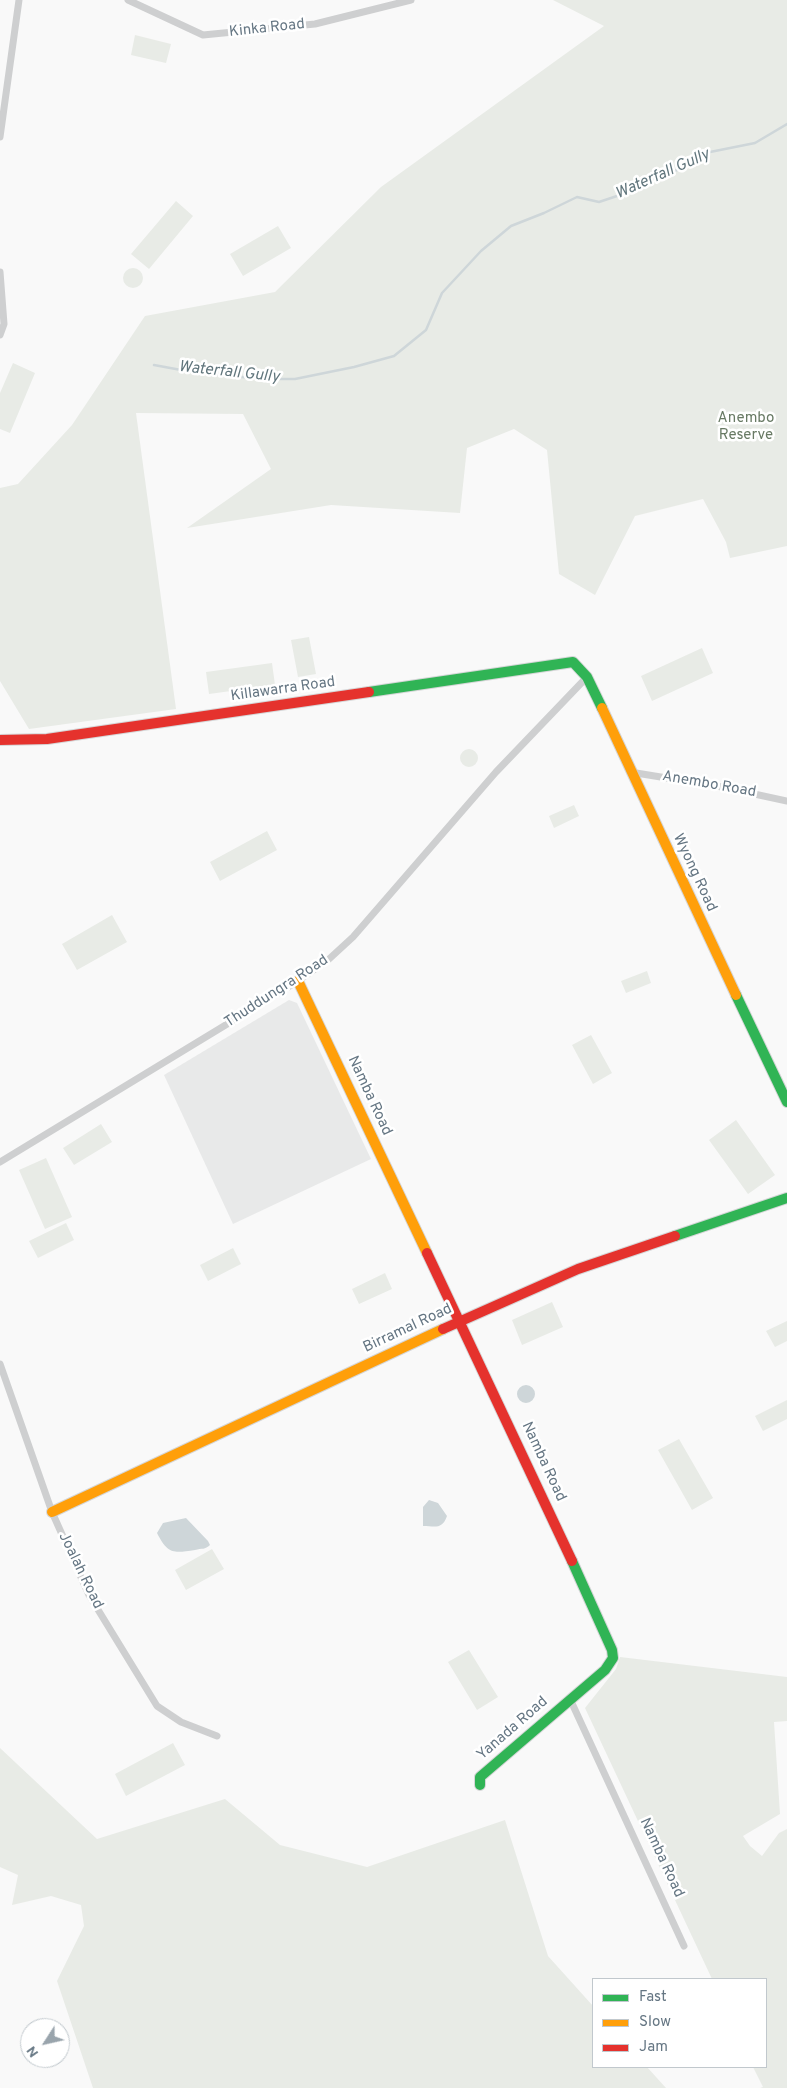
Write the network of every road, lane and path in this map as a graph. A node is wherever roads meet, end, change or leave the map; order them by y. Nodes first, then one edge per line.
1 (19, 0) edge
2 (128, 0) edge
3 (411, 0) edge
4 (0, 137) edge
5 (0, 272) edge
6 (0, 335) edge
7 (569, 662) joint
8 (587, 677) junction
9 (0, 740) edge
10 (630, 772) junction
11 (787, 801) edge
12 (298, 981) junction
13 (787, 1102) edge
14 (0, 1162) edge
15 (787, 1198) edge
16 (459, 1322) junction
17 (0, 1364) edge
18 (52, 1512) junction
19 (570, 1699) junction
20 (216, 1736) dead end
21 (480, 1785) dead end
22 (684, 1946) dead end

1 - 4 street
2 - 3 street, Kinka Road
5 - 6 street
7 - 8 street, Wyong Road
7 - 9 street, Killawarra Road
8 - 10 street, Wyong Road
8 - 12 street, Thuddungra Road
10 - 11 street, Anembo Road
10 - 13 street, Wyong Road
12 - 14 street, Thuddungra Road
12 - 16 street, Namba Road
15 - 16 street, Birramal Road
16 - 18 street, Birramal Road
16 - 19 street, Namba Road
17 - 18 street, Joalah Road
18 - 20 street, Joalah Road
19 - 21 street, Yanada Road
19 - 22 street, Namba Road

